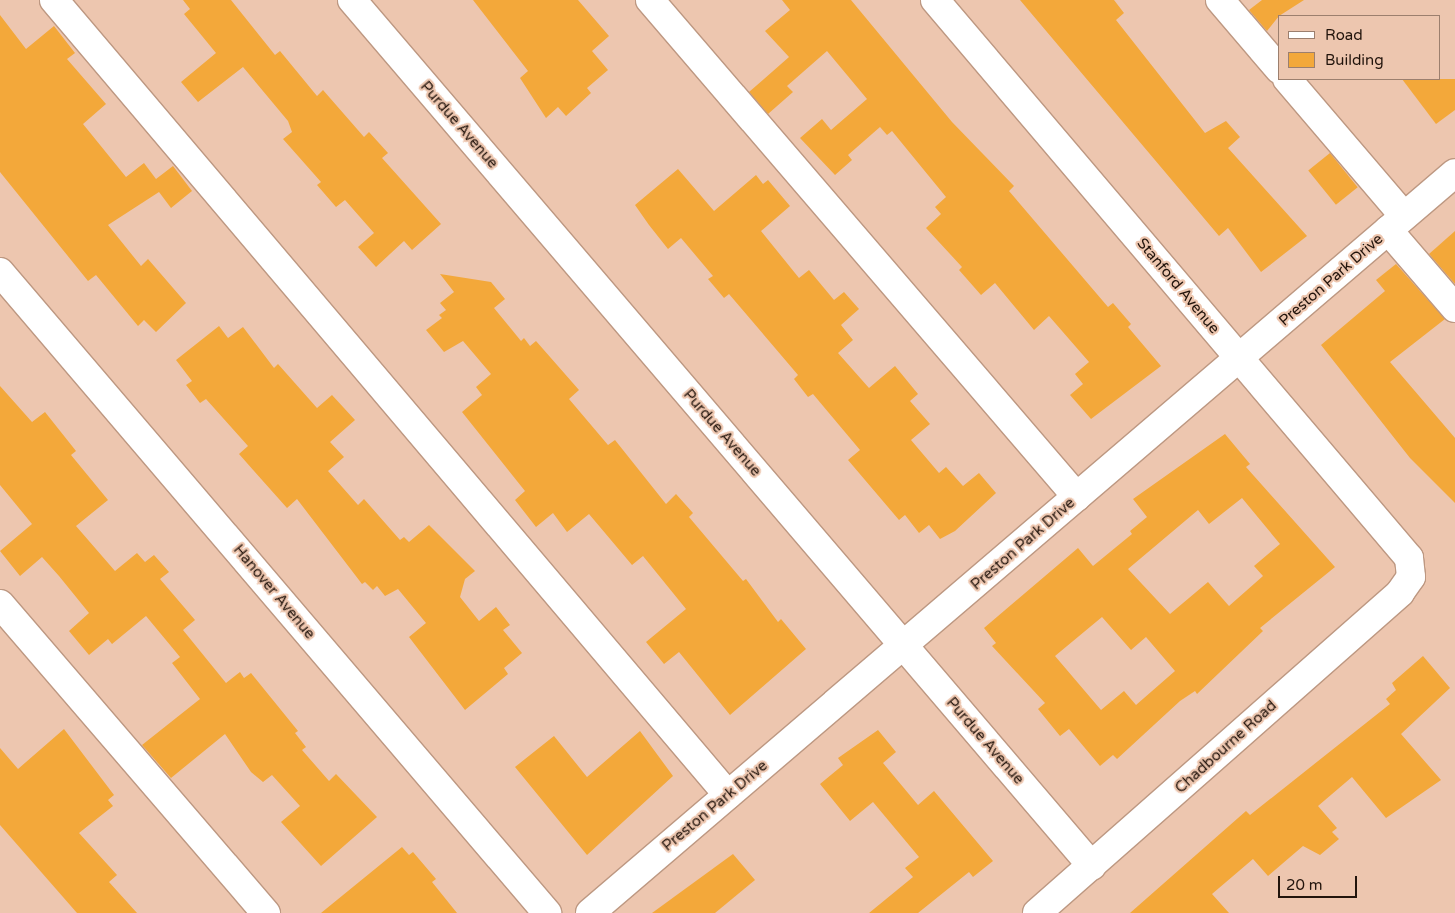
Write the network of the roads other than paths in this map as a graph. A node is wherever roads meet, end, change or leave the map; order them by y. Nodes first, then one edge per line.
1 (54, 0) edge
2 (352, 0) edge
3 (650, 0) edge
4 (935, 0) edge
5 (1220, 0) edge
6 (1278, 68) edge
7 (1288, 80) edge
8 (1455, 173) edge
9 (1396, 223) junction
10 (0, 272) edge
11 (1455, 308) edge
12 (1240, 359) junction
13 (1077, 497) junction
14 (1411, 577) joint
15 (0, 604) edge
16 (904, 646) junction
17 (728, 795) junction
18 (1092, 866) junction
19 (266, 913) edge
20 (547, 913) edge
21 (590, 913) edge
22 (1037, 913) edge

1 - 17 street
2 - 16 street, Purdue Avenue
3 - 13 street
4 - 12 street, Stanford Avenue
5 - 6 street
7 - 9 street
8 - 9 street, Preston Park Drive
9 - 11 street
9 - 12 street, Preston Park Drive
10 - 20 street, Hanover Avenue
12 - 13 street, Preston Park Drive
12 - 14 street, Stanford Avenue
13 - 16 street, Preston Park Drive
14 - 18 street, Chadbourne Road
15 - 19 street
16 - 17 street, Preston Park Drive
16 - 18 street, Purdue Avenue
17 - 21 street, Preston Park Drive
18 - 22 street, Chadbourne Road

